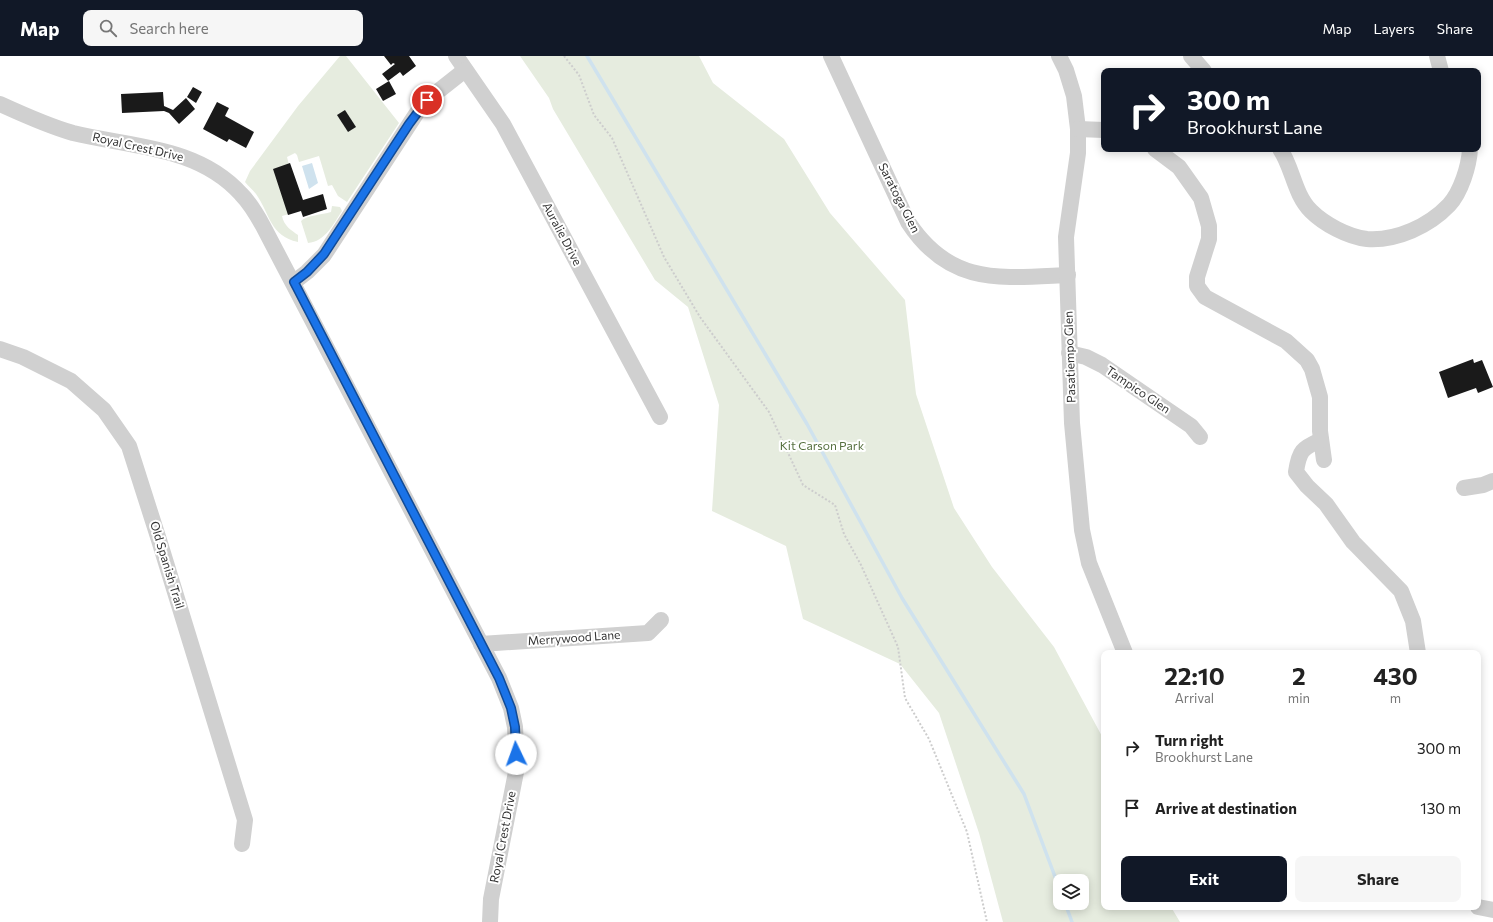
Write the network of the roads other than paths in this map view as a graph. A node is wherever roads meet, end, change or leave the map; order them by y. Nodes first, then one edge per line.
1 (456, 56) edge
2 (831, 56) edge
3 (1059, 56) edge
4 (1191, 56) edge
5 (1437, 56) edge
6 (1201, 68) edge
7 (1440, 68) edge
8 (465, 70) junction
9 (0, 104) edge
10 (1078, 129) junction
11 (1101, 130) edge
12 (1159, 152) edge
13 (1282, 152) edge
14 (1469, 152) edge
15 (1068, 275) junction
16 (294, 282) junction
17 (0, 349) edge
18 (1069, 353) junction
19 (660, 417) dead end
20 (1200, 438) dead end
21 (1321, 440) junction
22 (1324, 460) dead end
23 (1493, 481) edge
24 (1464, 488) dead end
25 (661, 620) dead end
26 (481, 644) junction
27 (1124, 650) edge
28 (1418, 650) edge
29 (242, 844) dead end
30 (1481, 908) edge
31 (1493, 910) edge
32 (490, 922) edge

1 - 8 street, Auralie Drive
2 - 15 street, Saratoga Glen
3 - 10 street, Pasatiempo Glen
4 - 6 street
5 - 7 street
8 - 16 street
8 - 19 street, Auralie Drive
9 - 16 street, Royal Crest Drive
10 - 11 street
10 - 15 street, Pasatiempo Glen
12 - 21 street
13 - 14 street
15 - 18 street, Pasatiempo Glen
16 - 26 street, Royal Crest Drive
17 - 29 street, Old Spanish Trail
18 - 20 street, Tampico Glen
18 - 27 street, Pasatiempo Glen
21 - 22 street
21 - 28 street
23 - 24 street
25 - 26 street, Merrywood Lane
26 - 32 street, Royal Crest Drive
30 - 31 street

